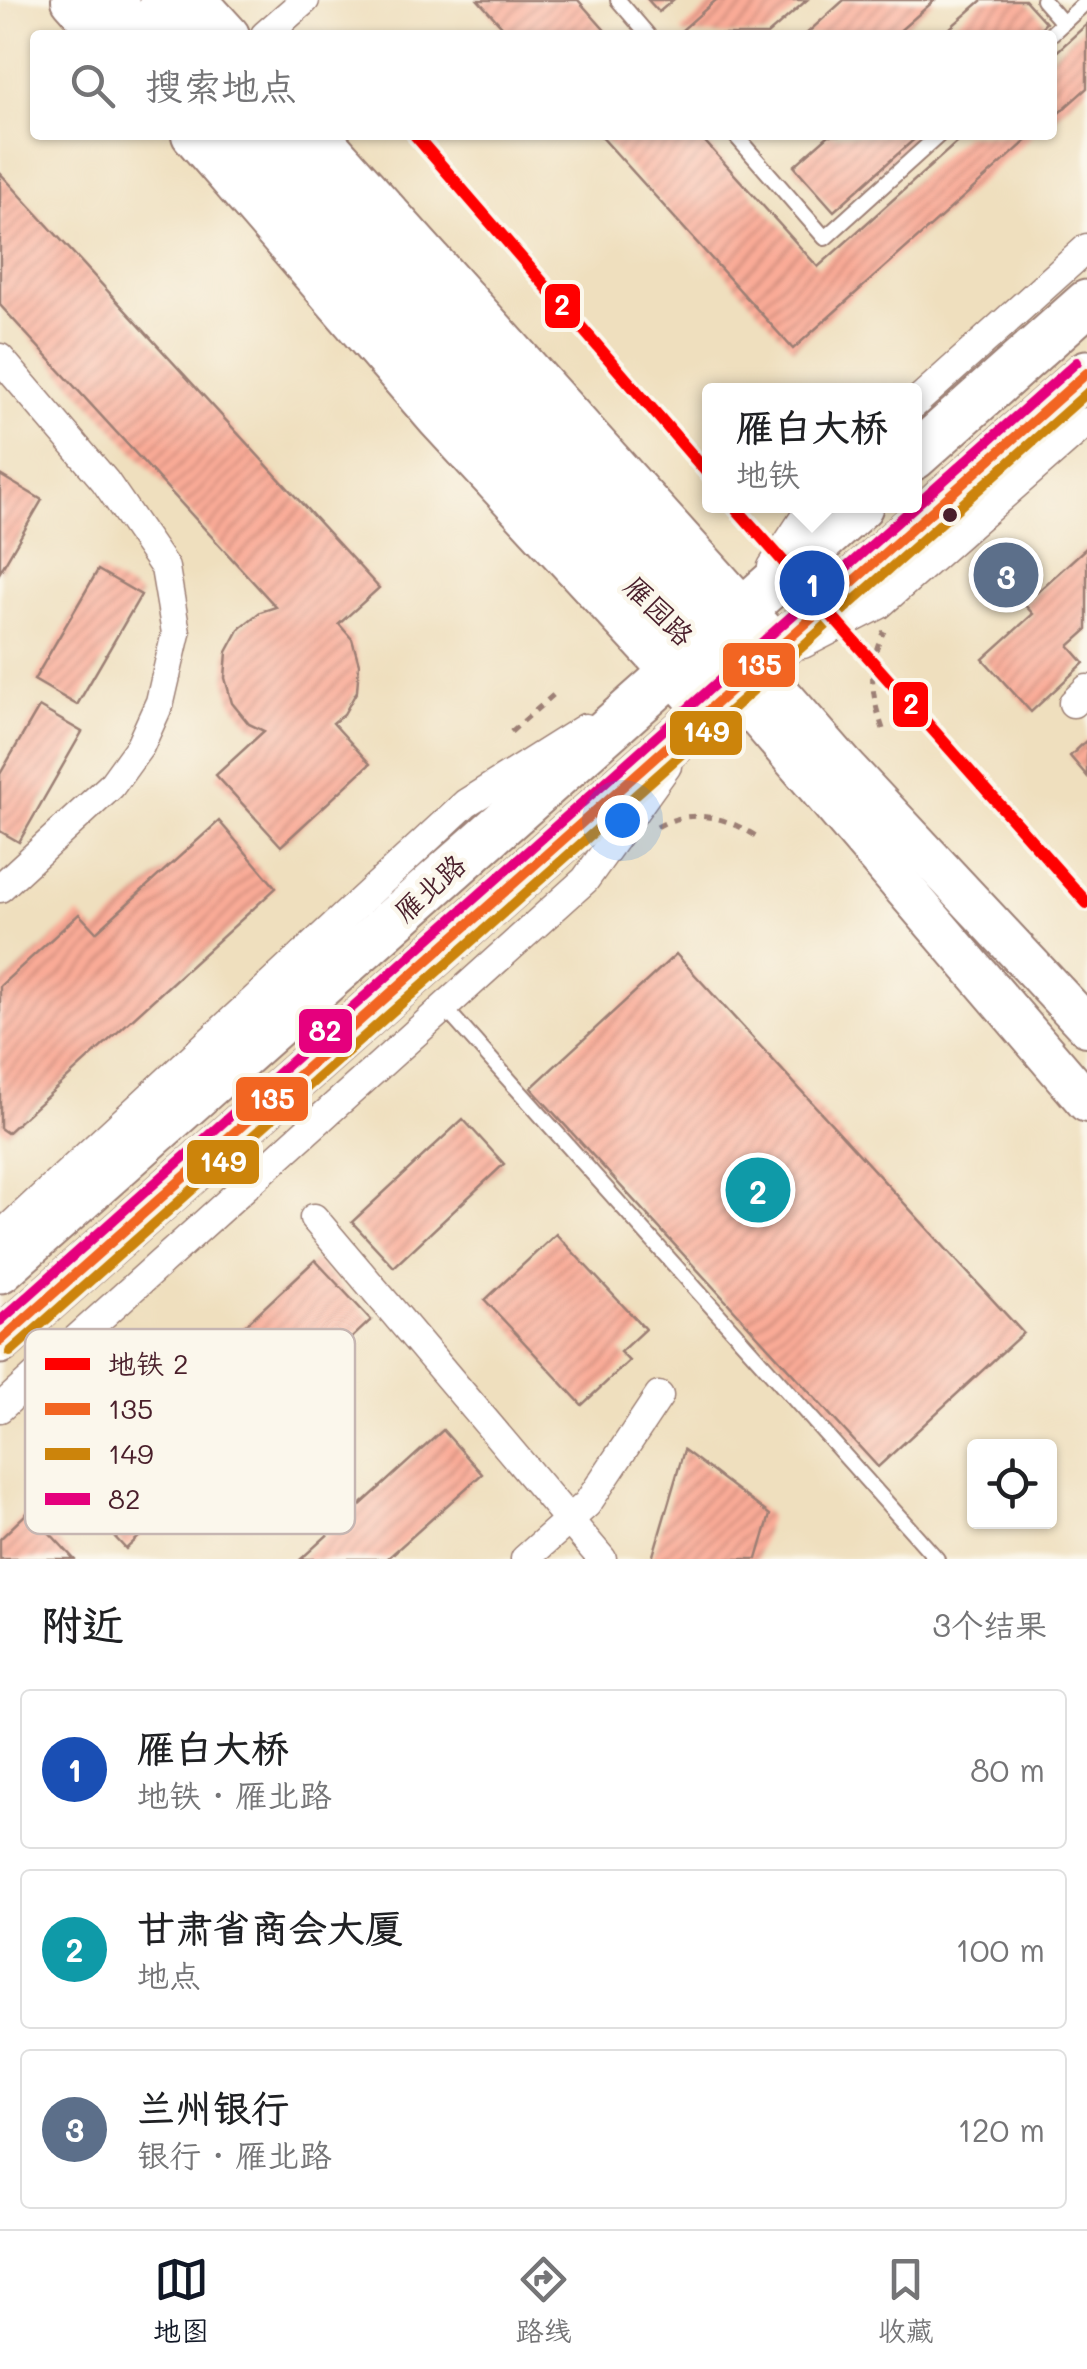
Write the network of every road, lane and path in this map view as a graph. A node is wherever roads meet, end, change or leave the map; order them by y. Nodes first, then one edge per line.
1 (72, 0) edge
2 (109, 0) edge
3 (162, 0) edge
4 (198, 0) edge
5 (305, 0) edge
6 (618, 0) edge
7 (1043, 0) edge
8 (1087, 2) edge
9 (1063, 23) junction
10 (99, 30) edge
11 (136, 30) edge
12 (189, 30) edge
13 (225, 30) edge
14 (272, 30) edge
15 (644, 30) edge
16 (1055, 30) edge
17 (196, 140) edge
18 (233, 140) edge
19 (286, 140) edge
20 (322, 140) edge
21 (740, 140) edge
22 (933, 140) edge
23 (1087, 248) edge
24 (1087, 303) edge
25 (0, 358) edge
26 (1087, 373) edge
27 (922, 397) edge
28 (1087, 422) edge
29 (922, 449) edge
30 (807, 513) edge
31 (852, 513) edge
32 (890, 619) dead end
33 (709, 640) junction
34 (744, 679) junction
35 (559, 690) dead end
36 (884, 729) dead end
37 (511, 732) dead end
38 (653, 830) dead end
39 (756, 836) dead end
40 (0, 888) edge
41 (444, 1007) junction
42 (1087, 1026) edge
43 (1087, 1102) edge
44 (314, 1218) dead end
45 (0, 1236) edge
46 (0, 1270) edge
47 (8, 1316) edge
48 (87, 1329) edge
49 (25, 1385) edge
50 (658, 1396) dead end
51 (0, 1408) edge
52 (569, 1520) junction
53 (525, 1559) edge
54 (602, 1559) edge
55 (936, 1559) edge

1 - 10 main road
2 - 11 main road
3 - 12 main road
4 - 13 main road
5 - 14 street
6 - 15 lane
7 - 9 lane
8 - 9 lane
9 - 16 lane
17 - 33 main road, 雁园路
18 - 33 main road, 雁园路
19 - 33 main road, 雁园路
20 - 33 main road, 雁园路
21 - 22 lane
23 - 27 street
24 - 29 main road
25 - 40 street
26 - 34 main road, 雁北路
28 - 34 street
30 - 33 street
31 - 33 main road, 雁北路
32 - 36 path
33 - 34 main road, 雁园路
33 - 34 main road, 雁园路
33 - 45 street
33 - 46 main road, 雁北路
34 - 41 street
34 - 42 main road, 雁园路
34 - 43 main road, 雁园路
34 - 47 main road, 雁北路
35 - 37 path
38 - 39 path
41 - 48 street
41 - 55 lane
44 - 52 street
49 - 51 street
50 - 52 street
52 - 53 street
52 - 54 street

